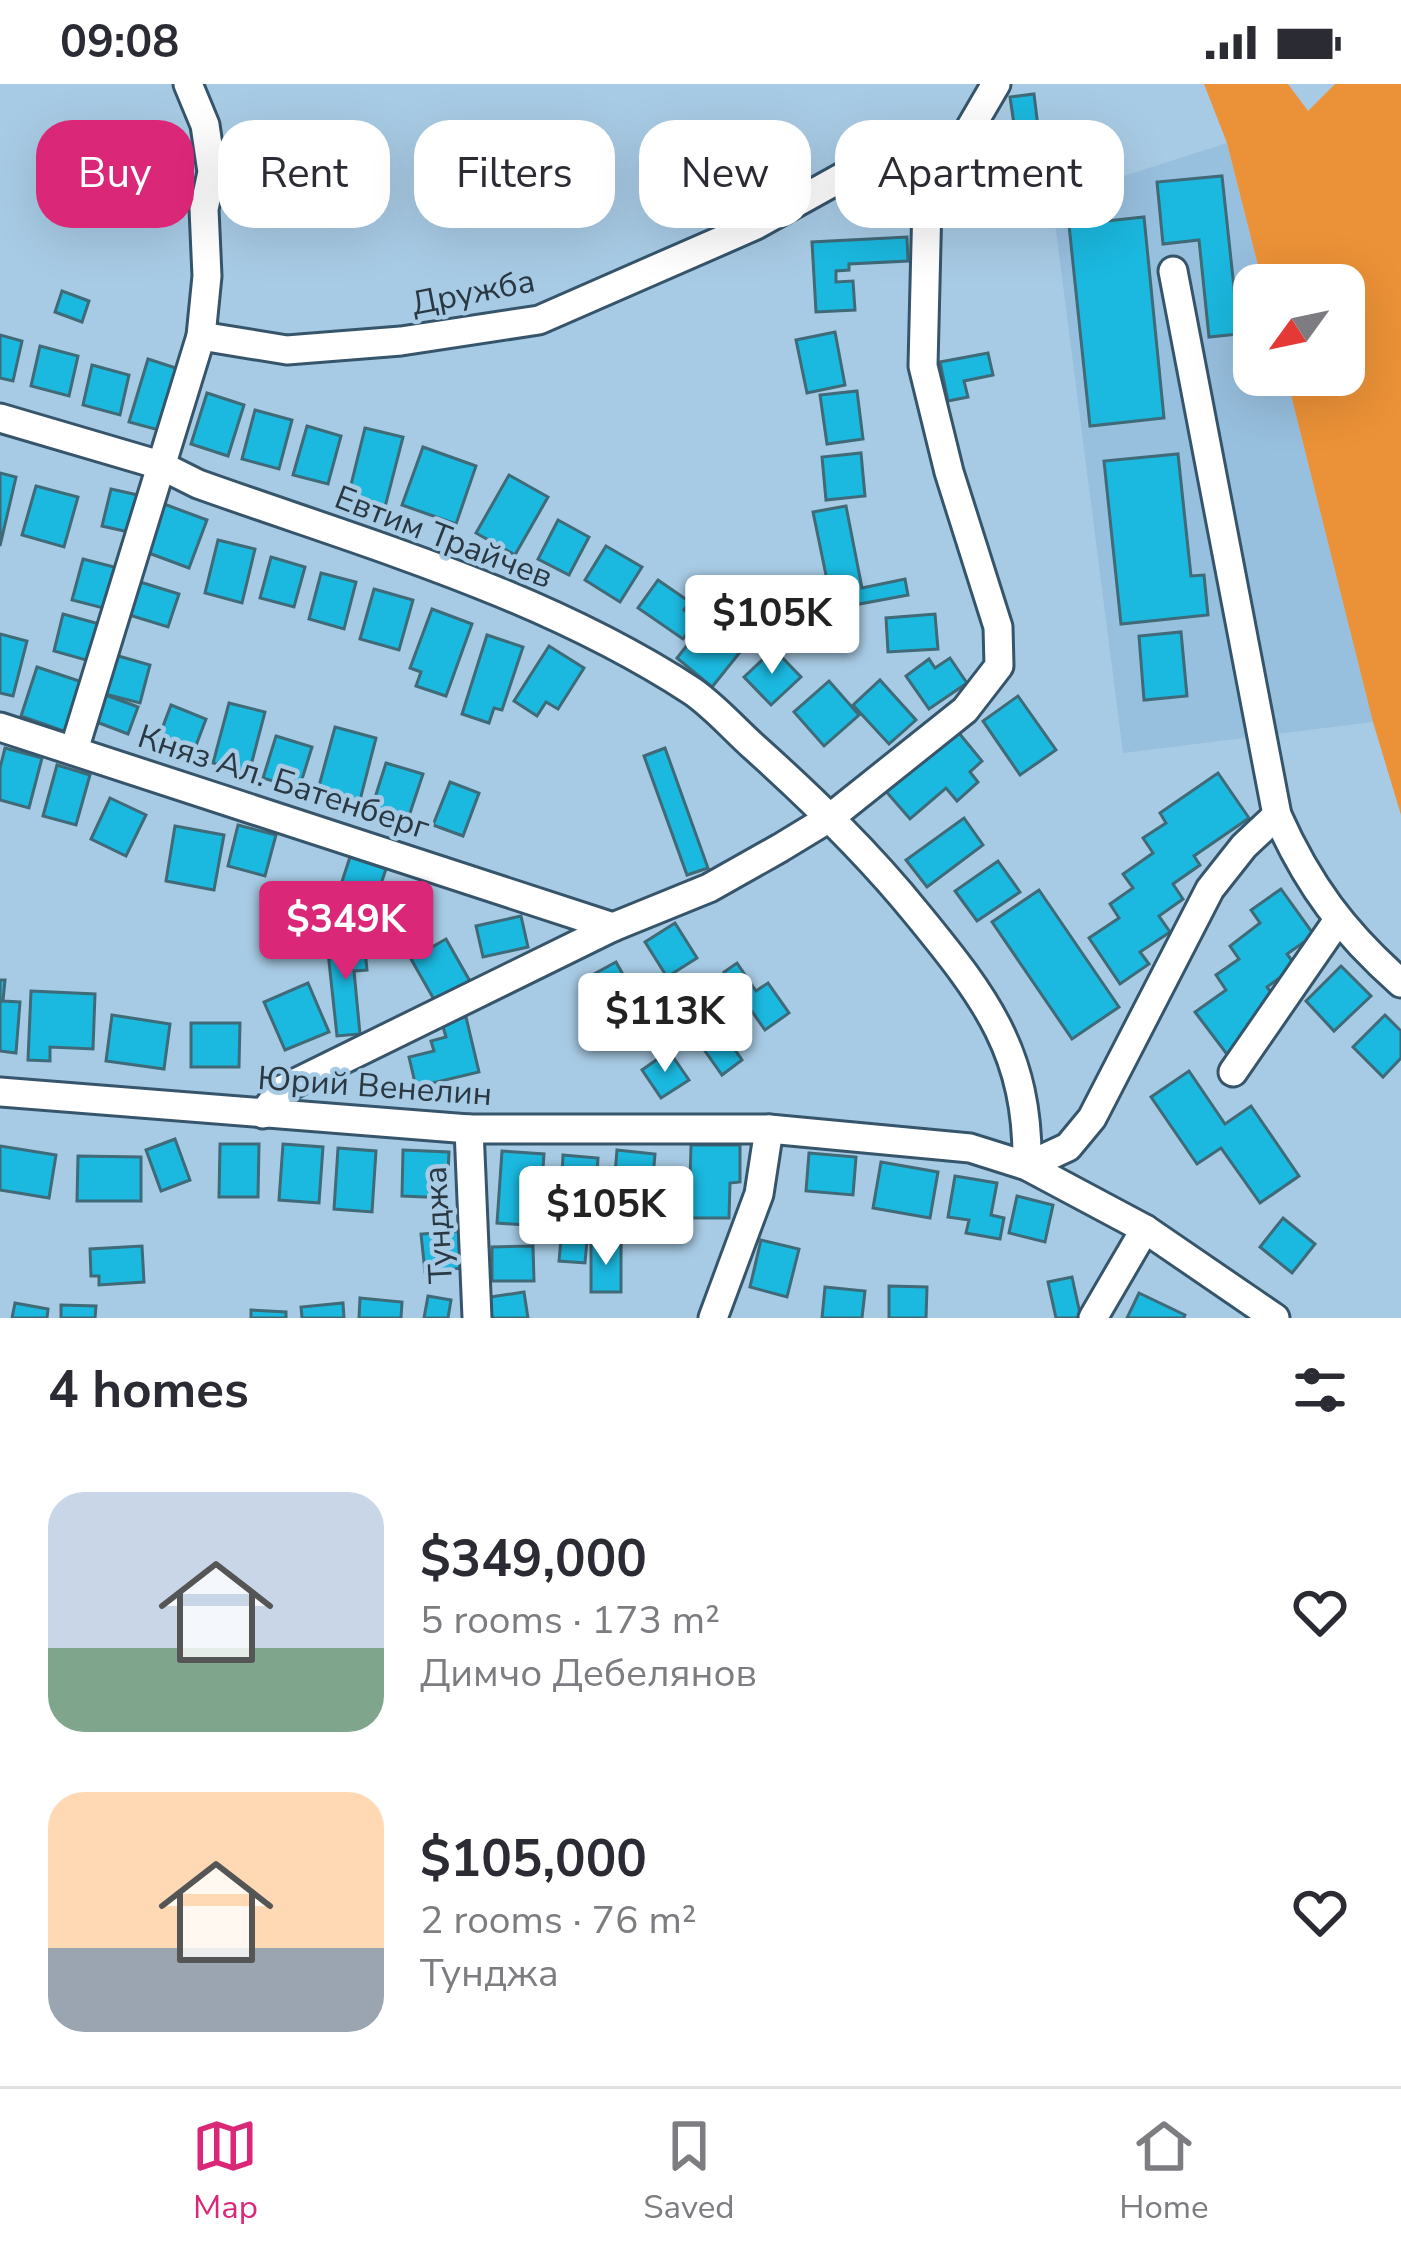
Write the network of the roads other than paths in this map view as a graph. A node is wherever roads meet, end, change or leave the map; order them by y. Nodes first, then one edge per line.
1 (188, 84) edge
2 (996, 84) edge
3 (975, 120) edge
4 (835, 181) edge
5 (926, 228) edge
6 (1174, 271) dead end
7 (202, 336) junction
8 (0, 418) edge
9 (160, 465) junction
10 (0, 728) edge
11 (74, 750) junction
12 (1276, 815) junction
13 (831, 817) junction
14 (1338, 920) junction
15 (613, 927) junction
16 (1401, 983) edge
17 (1233, 1072) dead end
18 (0, 1092) edge
19 (262, 1114) junction
20 (469, 1129) junction
21 (769, 1129) junction
22 (1028, 1166) junction
23 (1145, 1229) junction
24 (478, 1318) edge
25 (713, 1318) edge
26 (1094, 1318) edge
27 (1275, 1318) edge

1 - 7 street
2 - 3 street
4 - 7 street, Дружба
5 - 13 street
6 - 12 street
7 - 9 street
8 - 9 street, Евтим Трайчев
9 - 11 street
9 - 13 street, Евтим Трайчев
10 - 11 street, Княз Ал. Батенберг
11 - 15 street, Княз Ал. Батенберг
12 - 14 street
12 - 22 street
13 - 15 street
13 - 22 street, Евтим Трайчев
14 - 16 street
14 - 17 street
15 - 19 street
18 - 19 street, Юрий Венелин
19 - 20 street, Юрий Венелин
20 - 21 street, Юрий Венелин
20 - 24 street, Тунджа
21 - 22 street, Юрий Венелин
21 - 25 street
22 - 23 street, Юрий Венелин
23 - 26 street
23 - 27 street, Юрий Венелин

